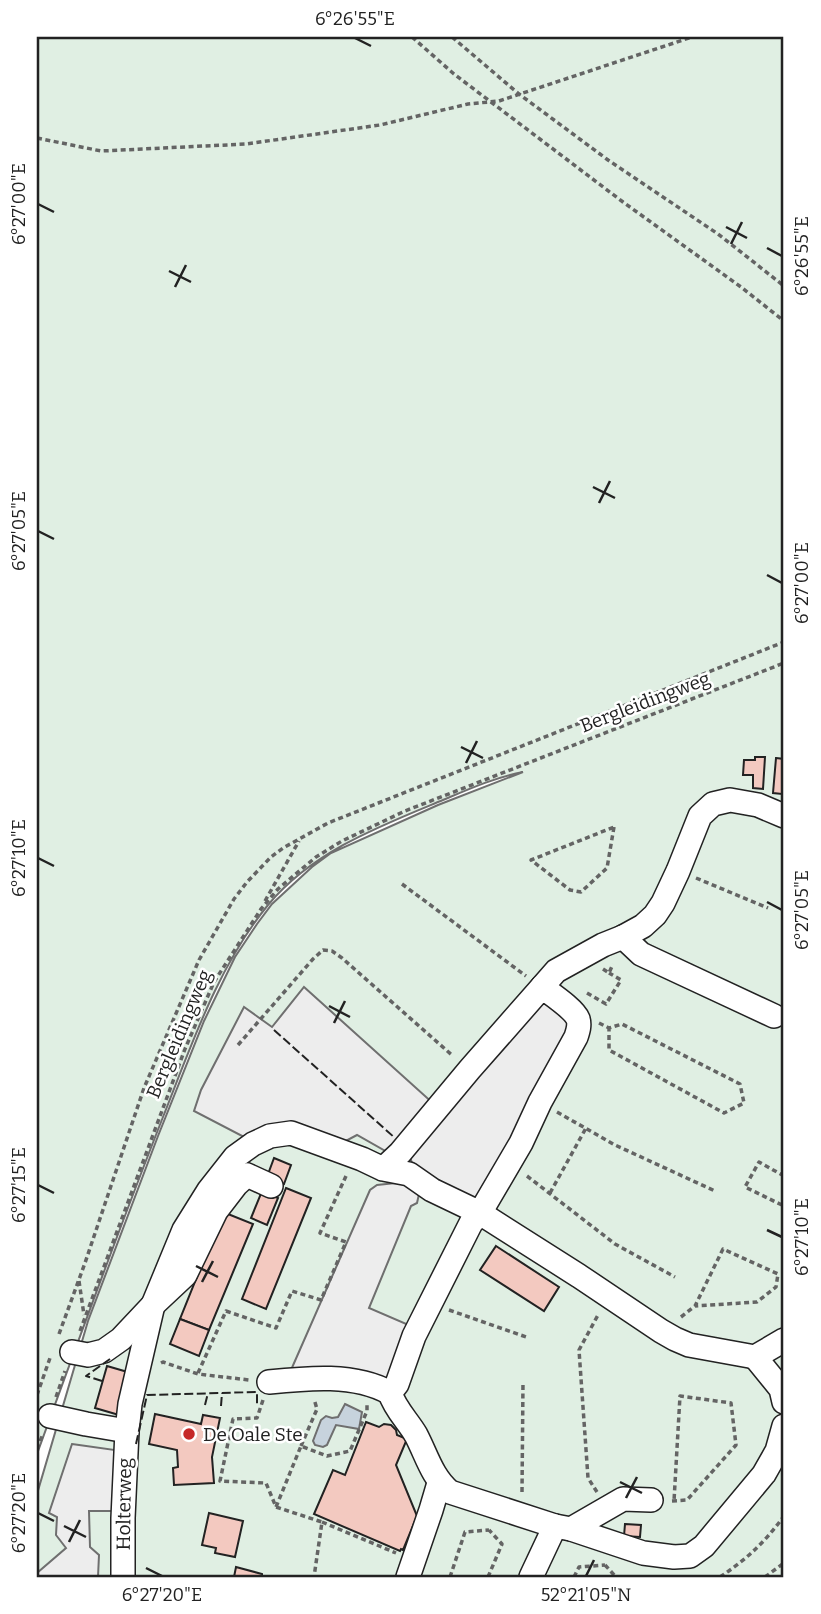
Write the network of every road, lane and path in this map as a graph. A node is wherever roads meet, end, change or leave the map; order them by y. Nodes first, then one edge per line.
1 (412, 37) edge
2 (452, 37) edge
3 (692, 37) edge
4 (519, 94) junction
5 (492, 102) junction
6 (37, 138) edge
7 (784, 286) edge
8 (784, 321) edge
9 (784, 642) edge
10 (784, 663) edge
11 (784, 816) edge
12 (300, 838) junction
13 (678, 871) junction
14 (402, 884) dead end
15 (581, 892) joint
16 (768, 908) dead end
17 (261, 909) junction
18 (623, 937) junction
19 (599, 967) dead end
20 (610, 973) junction
21 (542, 987) junction
22 (585, 992) dead end
23 (774, 1016) dead end
24 (609, 1028) joint
25 (238, 1045) dead end
26 (459, 1062) dead end
27 (540, 1102) junction
28 (586, 1128) junction
29 (362, 1159) junction
30 (383, 1169) junction
31 (784, 1176) edge
32 (529, 1178) dead end
33 (271, 1186) dead end
34 (715, 1191) dead end
35 (550, 1194) junction
36 (784, 1206) edge
37 (480, 1213) junction
38 (675, 1277) dead end
39 (79, 1279) junction
40 (431, 1303) junction
41 (153, 1305) junction
42 (695, 1306) junction
43 (598, 1315) dead end
44 (681, 1317) dead end
45 (85, 1318) junction
46 (528, 1338) dead end
47 (784, 1340) edge
48 (60, 1349) junction
49 (755, 1357) junction
50 (138, 1371) junction
51 (198, 1374) junction
52 (310, 1378) junction
53 (269, 1382) junction
54 (366, 1382) junction
55 (523, 1382) dead end
56 (390, 1393) junction
57 (37, 1395) edge
58 (784, 1402) edge
59 (50, 1416) junction
60 (784, 1426) edge
61 (127, 1431) junction
62 (301, 1446) junction
63 (37, 1449) edge
64 (439, 1483) junction
65 (651, 1500) dead end
66 (674, 1501) joint
67 (276, 1507) junction
68 (608, 1508) junction
69 (517, 1515) junction
70 (784, 1516) edge
71 (322, 1522) junction
72 (563, 1527) junction
73 (784, 1563) edge
74 (411, 1569) edge
75 (123, 1577) edge
76 (314, 1577) edge
77 (450, 1577) edge
78 (488, 1577) edge
79 (531, 1577) edge
80 (574, 1577) edge
81 (616, 1577) edge
82 (720, 1577) edge
83 (765, 1577) edge

1 - 5 path
2 - 4 path
3 - 4 path
4 - 5 path
4 - 7 path
5 - 6 path
5 - 8 path
9 - 12 path, Bergleidingweg
10 - 17 path, Bergleidingweg
11 - 13 lane
12 - 17 path
12 - 39 path, Bergleidingweg
13 - 16 path
13 - 18 lane
14 - 21 path
15 - 15 path
17 - 45 path, Bergleidingweg
18 - 20 path
18 - 21 lane
18 - 23 lane
19 - 20 path
20 - 22 path
21 - 27 lane
21 - 30 lane
24 - 24 path
25 - 26 path
27 - 28 path
27 - 37 lane
28 - 34 path
28 - 35 path
29 - 30 lane
29 - 41 lane
29 - 51 path
30 - 37 lane
31 - 36 path
32 - 35 path
33 - 41 lane
35 - 38 path
37 - 40 lane
37 - 49 lane
39 - 45 path
39 - 48 path, Bergleidingweg
40 - 46 path
40 - 56 lane
41 - 48 lane
41 - 50 lane, Holterweg
42 - 42 path
42 - 44 path
43 - 68 path
45 - 48 path, Bergleidingweg
47 - 49 lane
48 - 57 path, Bergleidingweg
48 - 59 path, Bergleidingweg
49 - 58 lane
50 - 51 path
50 - 61 lane, Holterweg
51 - 53 path
52 - 53 lane
52 - 54 lane
52 - 62 path
53 - 67 path
54 - 56 lane
54 - 62 path
55 - 69 path
56 - 64 lane
59 - 61 lane, Holterweg
59 - 63 path, Bergleidingweg
60 - 72 lane
61 - 75 lane, Holterweg
62 - 67 path
64 - 69 lane
64 - 74 lane
65 - 68 lane
66 - 66 path
67 - 71 path
68 - 72 lane
69 - 72 lane
70 - 82 path
71 - 74 path
71 - 76 path
72 - 79 lane
73 - 83 path
77 - 78 path
80 - 81 path

